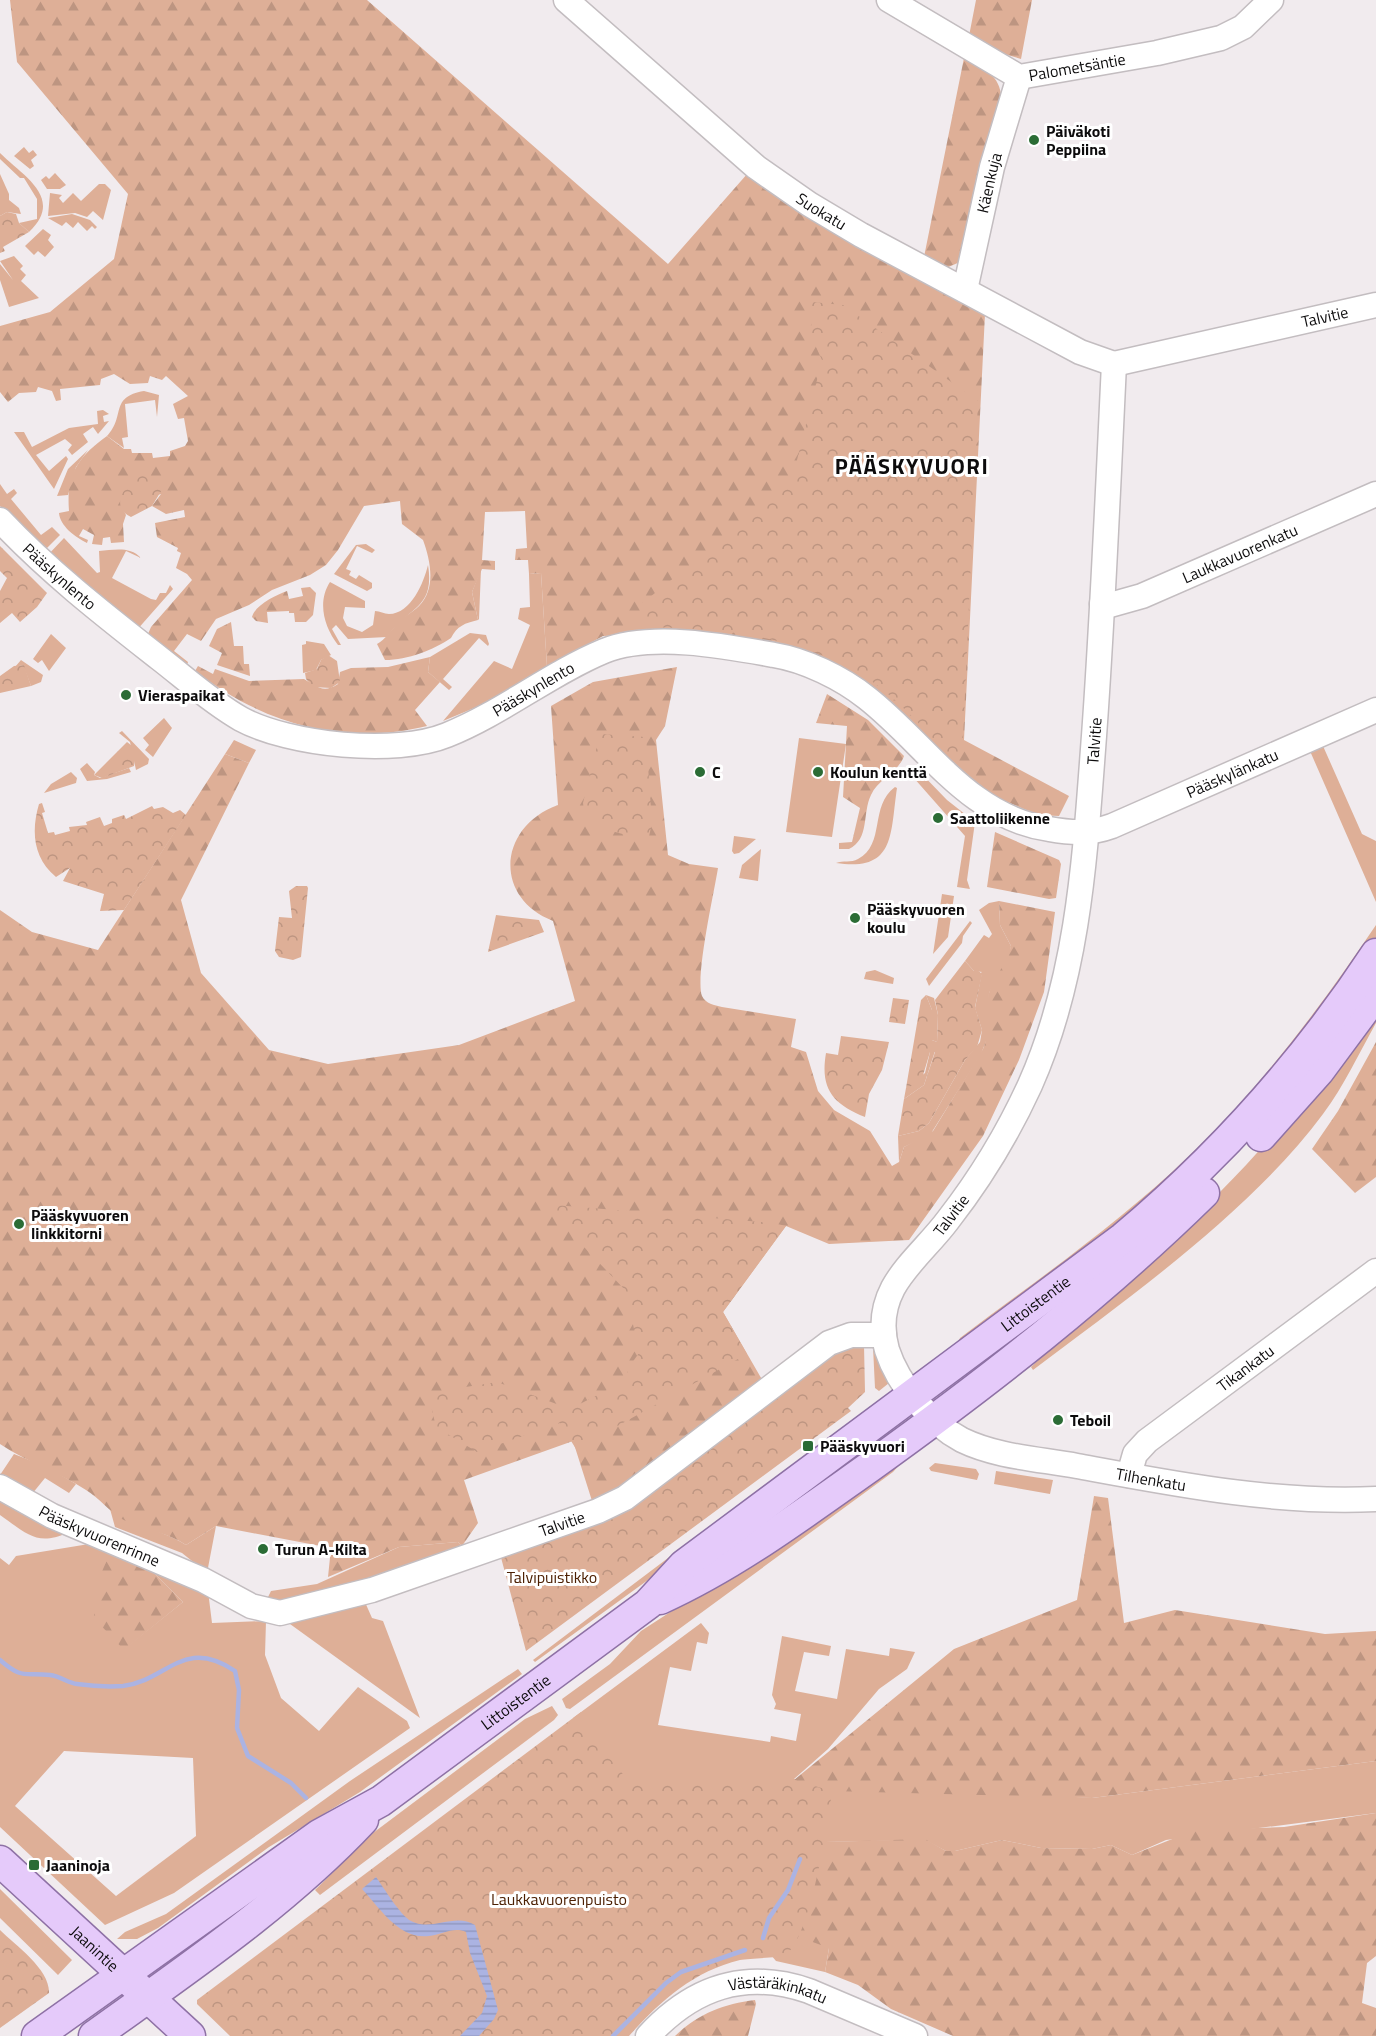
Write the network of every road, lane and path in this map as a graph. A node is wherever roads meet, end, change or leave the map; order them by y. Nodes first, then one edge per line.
1 (566, 0) edge
2 (890, 0) edge
3 (1271, 0) edge
4 (1019, 77) junction
5 (964, 290) junction
6 (1376, 305) edge
7 (1114, 364) junction
8 (1376, 494) edge
9 (0, 520) edge
10 (1102, 603) junction
11 (1376, 710) edge
12 (1087, 833) junction
13 (1376, 954) edge
14 (1376, 994) edge
15 (1376, 1271) edge
16 (884, 1335) junction
17 (914, 1396) junction
18 (934, 1419) junction
19 (1129, 1475) junction
20 (0, 1487) edge
21 (1376, 1499) edge
22 (203, 1580) joint
23 (648, 1604) junction
24 (381, 1801) junction
25 (0, 1861) edge
26 (123, 1975) junction
27 (147, 1997) junction
28 (37, 2036) edge
29 (94, 2036) edge
30 (190, 2036) edge
31 (648, 2036) edge
32 (915, 2036) edge

1 - 5 street, Suokatu
2 - 4 street, Palometsäntie
3 - 4 street, Palometsäntie
4 - 5 street, Käenkuja
5 - 7 street, Suokatu
6 - 7 street, Talvitie
7 - 10 street, Talvitie
8 - 10 street, Laukkavuorenkatu
9 - 12 street, Pääskynlento
10 - 12 street, Talvitie
11 - 12 street, Pääskylänkatu
12 - 16 street, Talvitie
13 - 17 main road, Littoistentie
14 - 18 main road, Littoistentie
15 - 19 street, Tikankatu
16 - 17 street, Talvitie
16 - 22 street, Talvitie
17 - 18 street, Tilhenkatu
17 - 23 main road, Littoistentie
18 - 19 street, Tilhenkatu
18 - 23 main road, Littoistentie
19 - 21 street, Tilhenkatu
20 - 22 street, Pääskyvuorenrinne
23 - 24 main road, Littoistentie
24 - 26 main road, Littoistentie
24 - 27 main road, Littoistentie
25 - 26 main road, Jaanintie
26 - 27 main road, Jaanintie
26 - 28 main road, Littoistentie
27 - 29 main road, Littoistentie
27 - 30 main road, Jaanintie
31 - 32 street, Västäräkinkatu

